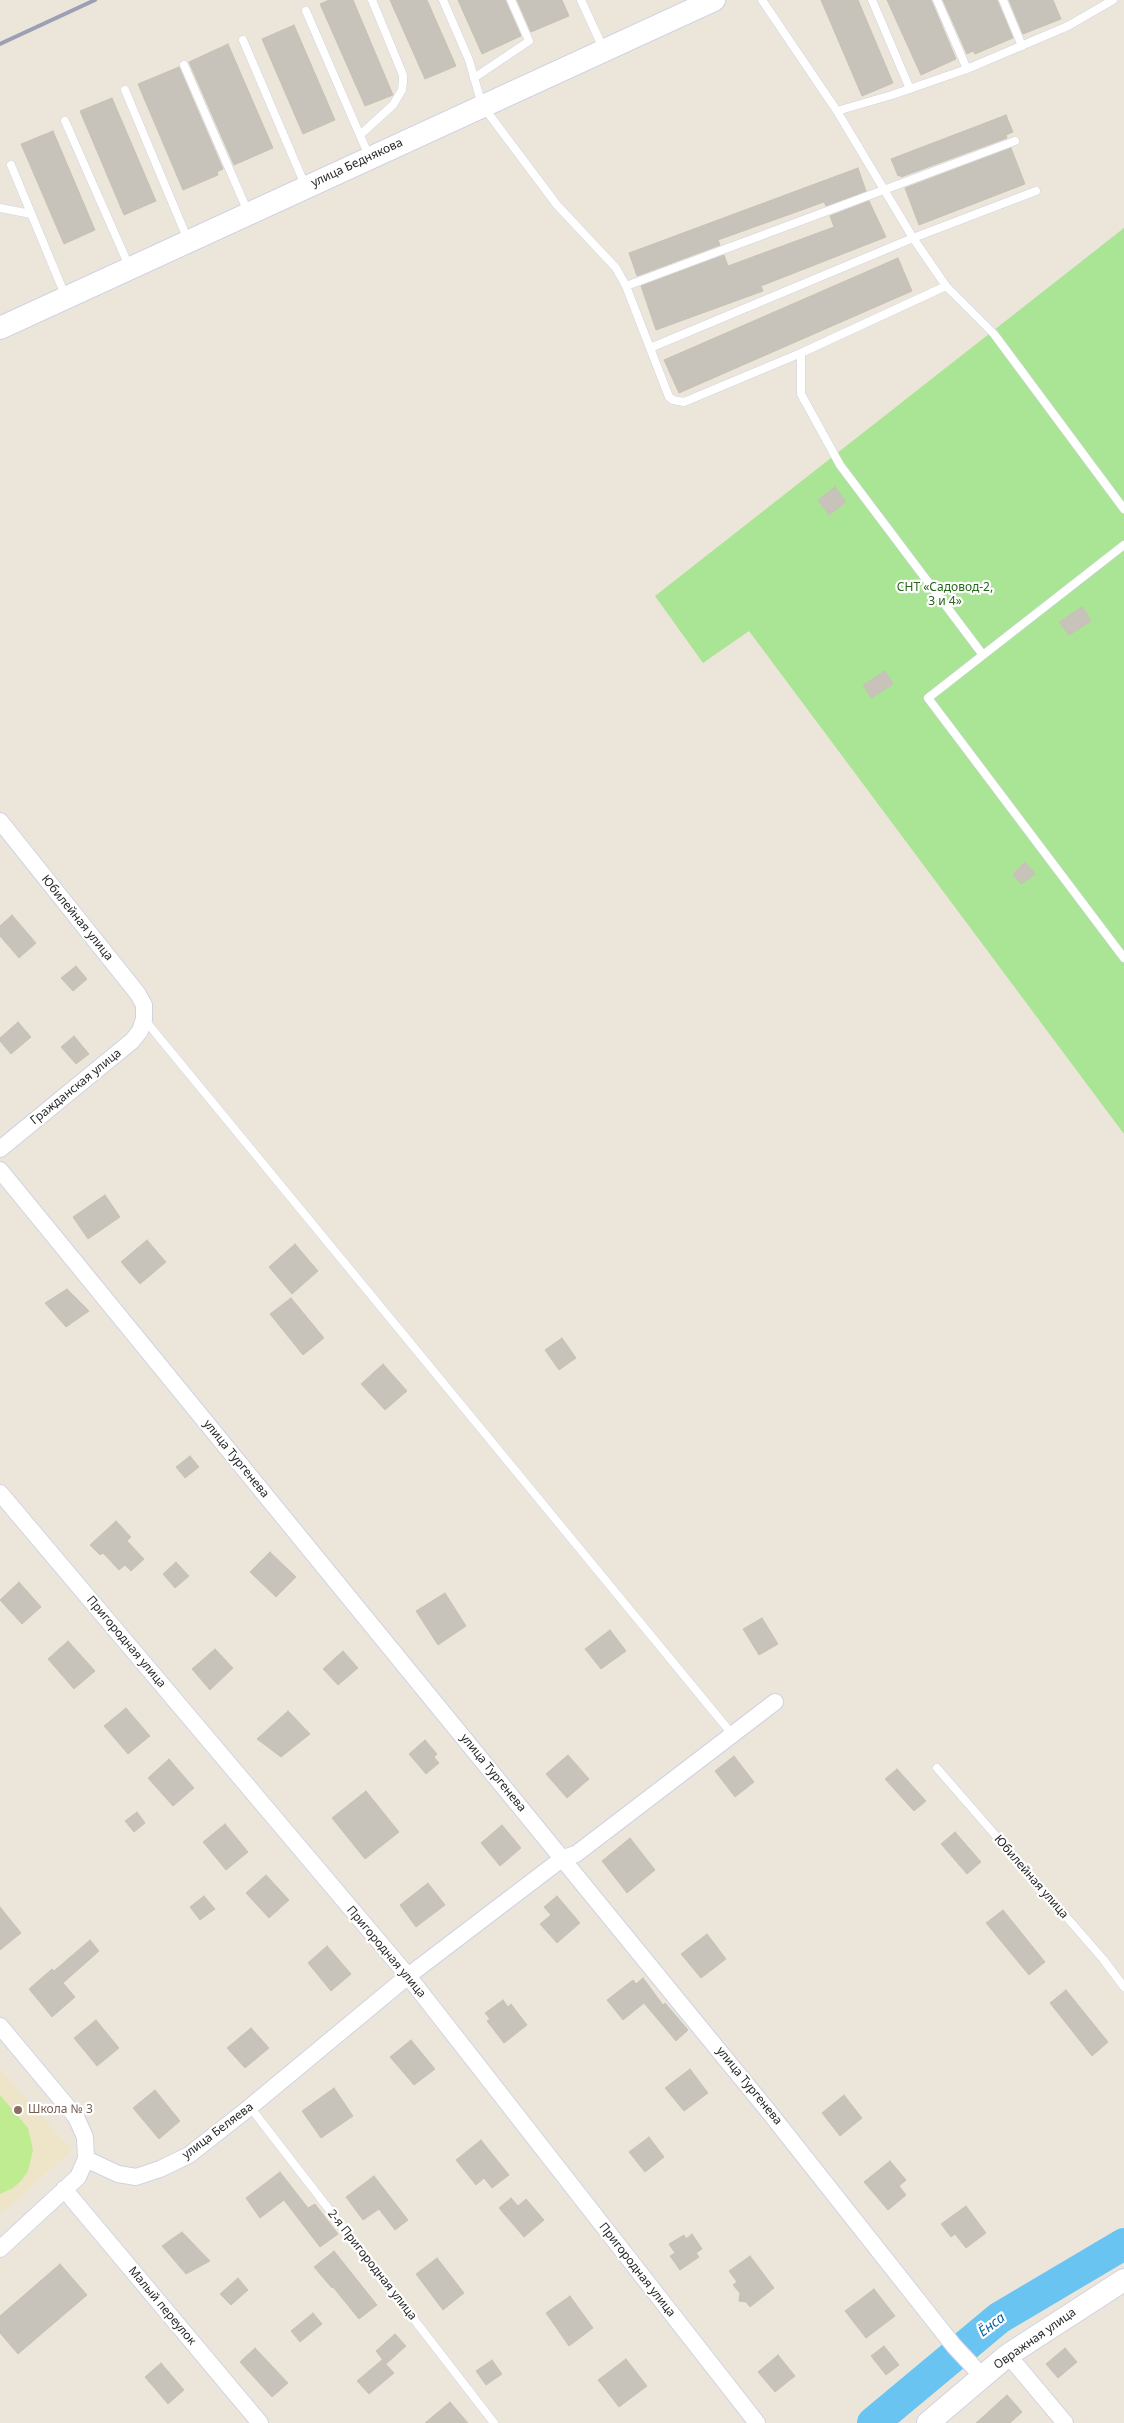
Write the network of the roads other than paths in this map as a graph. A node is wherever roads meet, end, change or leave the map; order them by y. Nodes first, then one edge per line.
1 (372, 0) edge
2 (443, 0) edge
3 (511, 0) edge
4 (581, 0) edge
5 (714, 0) edge
6 (762, 0) edge
7 (872, 0) edge
8 (937, 0) edge
9 (1002, 0) edge
10 (1113, 0) edge
11 (306, 11) dead end
12 (242, 40) dead end
13 (1022, 46) junction
14 (604, 50) junction
15 (184, 65) dead end
16 (967, 69) junction
17 (474, 78) junction
18 (910, 89) junction
19 (125, 90) dead end
20 (482, 105) junction
21 (837, 111) junction
22 (65, 121) dead end
23 (360, 135) junction
24 (1015, 141) dead end
25 (369, 158) junction
26 (11, 165) dead end
27 (306, 187) junction
28 (885, 190) junction
29 (1036, 191) dead end
30 (0, 208) edge
31 (31, 214) junction
32 (249, 214) junction
33 (913, 238) junction
34 (189, 242) junction
35 (130, 269) junction
36 (626, 286) junction
37 (946, 286) junction
38 (66, 298) junction
39 (0, 328) edge
40 (650, 348) junction
41 (801, 353) junction
42 (1124, 509) edge
43 (1124, 545) edge
44 (983, 655) junction
45 (0, 821) edge
46 (1124, 958) edge
47 (144, 1019) junction
48 (0, 1149) edge
49 (0, 1170) edge
50 (0, 1493) edge
51 (774, 1702) dead end
52 (732, 1734) junction
53 (937, 1768) dead end
54 (563, 1858) junction
55 (408, 1976) junction
56 (1124, 1987) edge
57 (0, 2026) edge
58 (250, 2107) junction
59 (86, 2159) junction
60 (64, 2189) junction
61 (0, 2249) edge
62 (1124, 2280) edge
63 (1008, 2355) junction
64 (983, 2377) junction
65 (260, 2423) edge
66 (494, 2423) edge
67 (757, 2423) edge
68 (928, 2423) edge
69 (1065, 2423) edge

1 - 23 lane
2 - 17 lane
3 - 17 lane
4 - 14 lane
5 - 14 street, улица Беднякова
6 - 21 lane
7 - 18 lane
8 - 16 lane
9 - 13 lane
10 - 13 lane
11 - 23 lane
12 - 27 lane
13 - 16 lane
14 - 20 street, улица Беднякова
15 - 32 lane
16 - 18 lane
17 - 20 lane
18 - 21 lane
19 - 34 lane
20 - 25 street, улица Беднякова
20 - 36 lane
21 - 28 lane
22 - 35 lane
23 - 25 lane
24 - 28 lane
25 - 27 street, улица Беднякова
26 - 31 lane
27 - 32 street, улица Беднякова
28 - 33 lane
28 - 36 lane
29 - 33 lane
30 - 31 lane
31 - 38 lane
32 - 34 street, улица Беднякова
33 - 37 lane
33 - 40 lane
34 - 35 street, улица Беднякова
35 - 38 street, улица Беднякова
36 - 40 lane
37 - 41 lane
37 - 42 lane
38 - 39 street, улица Беднякова
40 - 41 lane
41 - 44 lane
43 - 44 lane
44 - 46 lane
45 - 47 street, Юбилейная улица
47 - 48 street, Гражданская улица
47 - 52 lane
49 - 54 street, улица Тургенева
50 - 55 street, Пригородная улица
51 - 52 street, улица Беляева
52 - 54 street, улица Беляева
53 - 56 lane, Юбилейная улица
54 - 55 street, улица Беляева
54 - 64 street, улица Тургенева
55 - 58 street, улица Беляева
55 - 67 street, Пригородная улица
57 - 59 street
58 - 59 street, улица Беляева
58 - 66 lane, 2-я Пригородная улица
59 - 60 street
60 - 61 street
60 - 65 street, Малый переулок
62 - 63 street, Овражная улица
63 - 64 street, Овражная улица
63 - 69 street
64 - 68 street, Овражная улица

